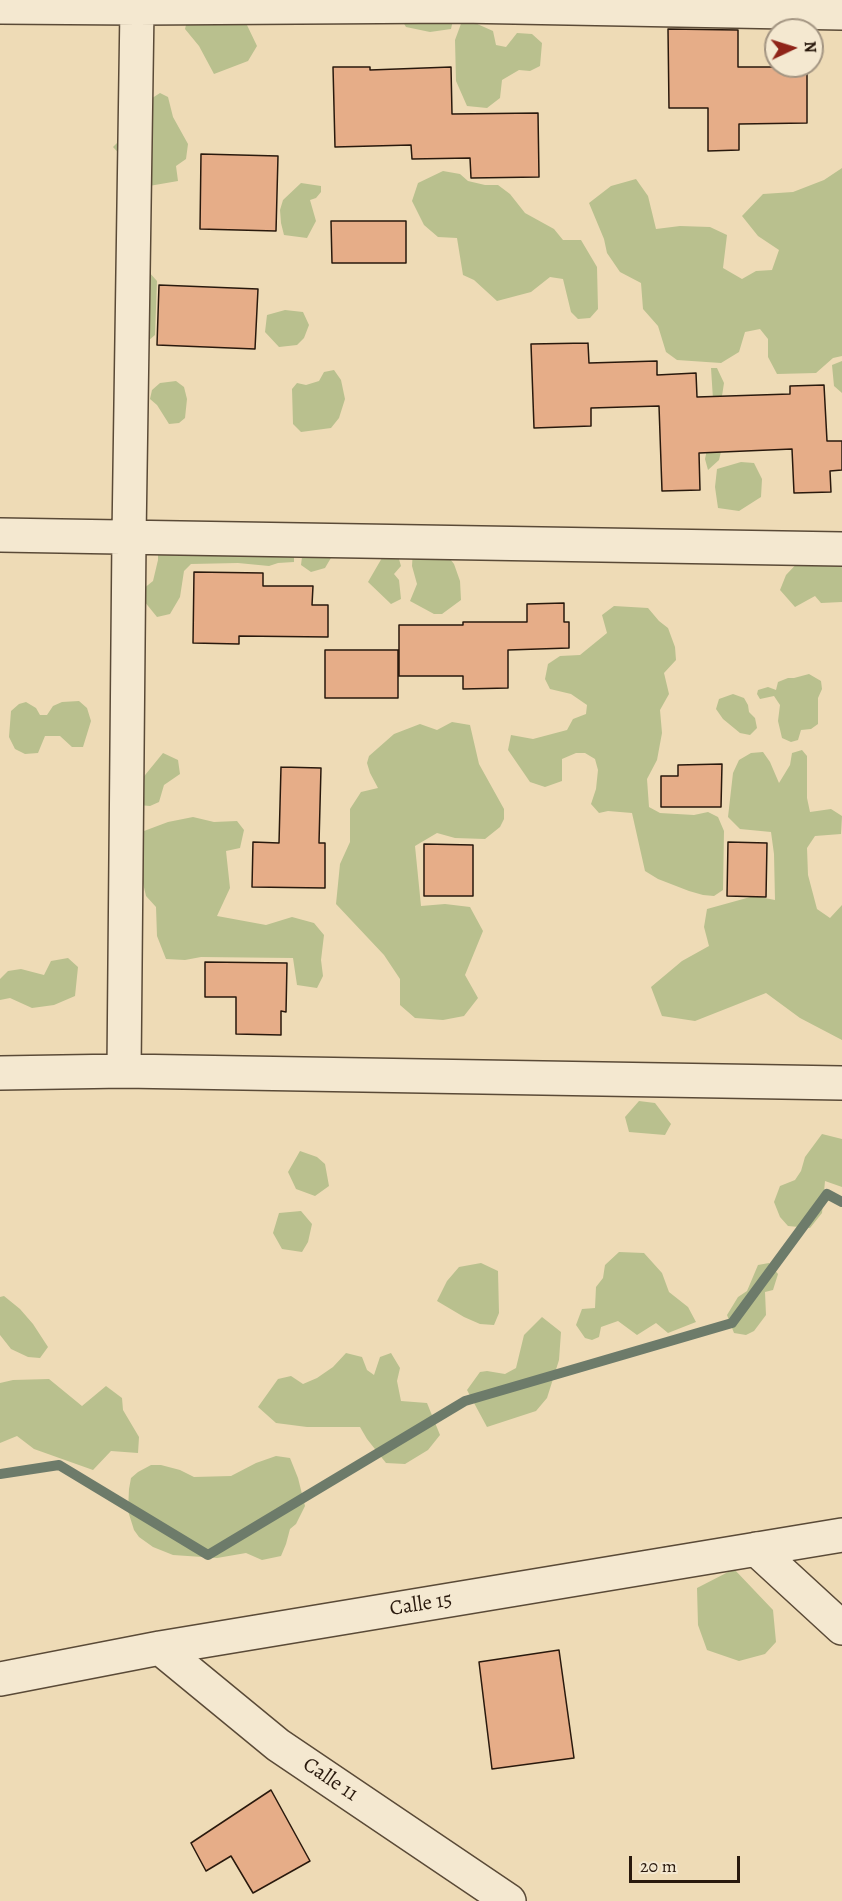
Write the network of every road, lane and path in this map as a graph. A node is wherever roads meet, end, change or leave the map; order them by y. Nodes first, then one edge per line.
1 (460, 3) edge
2 (14, 5) edge
3 (137, 8) junction
4 (842, 13) edge
5 (0, 535) edge
6 (129, 537) junction
7 (842, 549) edge
8 (124, 1071) junction
9 (0, 1073) edge
10 (842, 1083) edge
11 (842, 1534) edge
12 (756, 1549) junction
13 (842, 1628) edge
14 (160, 1648) junction
15 (0, 1679) edge
16 (509, 1901) edge

1 - 3 street
1 - 4 street
2 - 3 street
3 - 6 street
5 - 6 street
6 - 7 street
6 - 8 street
8 - 9 street
8 - 10 street
11 - 12 street, Calle 15
12 - 13 street
12 - 14 street, Calle 15
14 - 15 street, Calle 15
14 - 16 street, Calle 11

